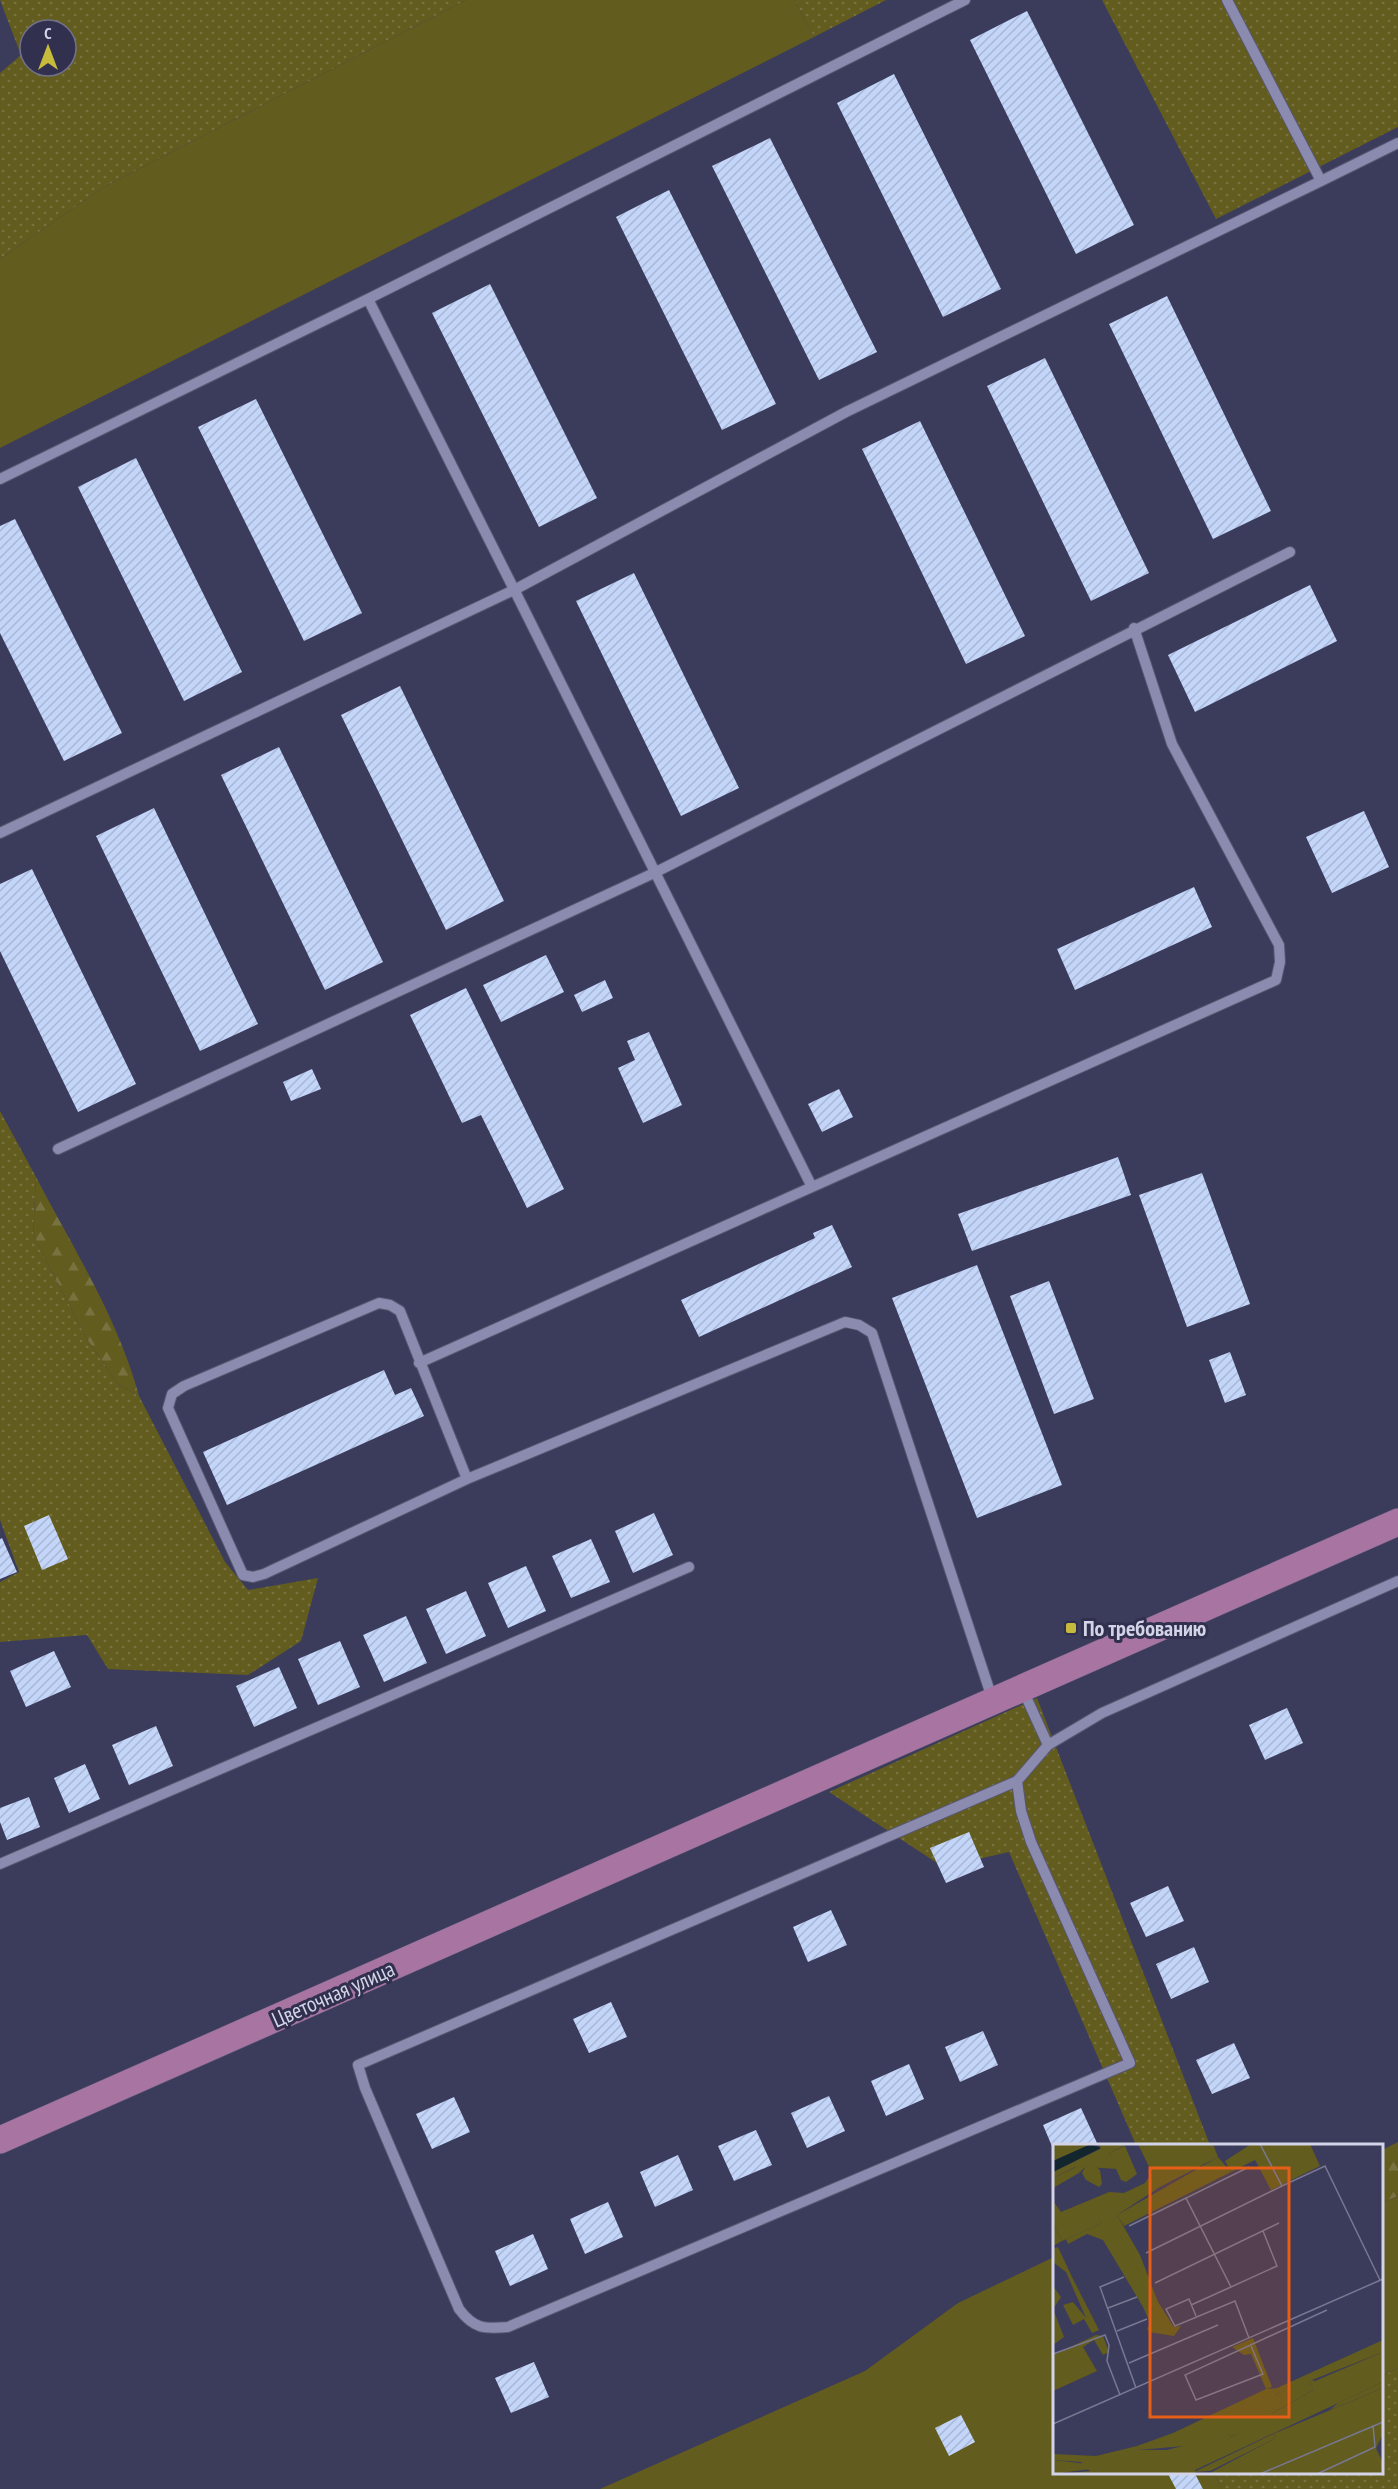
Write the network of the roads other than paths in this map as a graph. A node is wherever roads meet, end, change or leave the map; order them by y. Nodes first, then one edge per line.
1 (965, 0) edge
2 (1227, 0) edge
3 (1398, 142) edge
4 (1321, 181) junction
5 (368, 299) junction
6 (0, 479) edge
7 (1290, 552) dead end
8 (516, 589) junction
9 (1134, 628) junction
10 (0, 832) edge
11 (654, 873) junction
12 (58, 1149) dead end
13 (812, 1187) junction
14 (419, 1363) junction
15 (467, 1479) junction
16 (1398, 1522) edge
17 (688, 1567) dead end
18 (1398, 1581) edge
19 (1022, 1688) junction
20 (993, 1701) junction
21 (1048, 1745) junction
22 (1017, 1781) junction
23 (0, 1864) edge
24 (0, 2140) edge

1 - 5 street
2 - 4 street
3 - 4 street
4 - 8 street
5 - 6 street
5 - 8 street
7 - 9 street
8 - 10 street
8 - 11 street
9 - 11 street
9 - 13 street
11 - 12 street
11 - 13 street
13 - 14 street
14 - 15 street
14 - 15 street
15 - 20 street
16 - 19 main road, Цветочная улица
17 - 23 street
18 - 21 street
19 - 20 main road, Цветочная улица
19 - 21 street
20 - 24 main road, Цветочная улица
21 - 22 street
22 - 22 street

